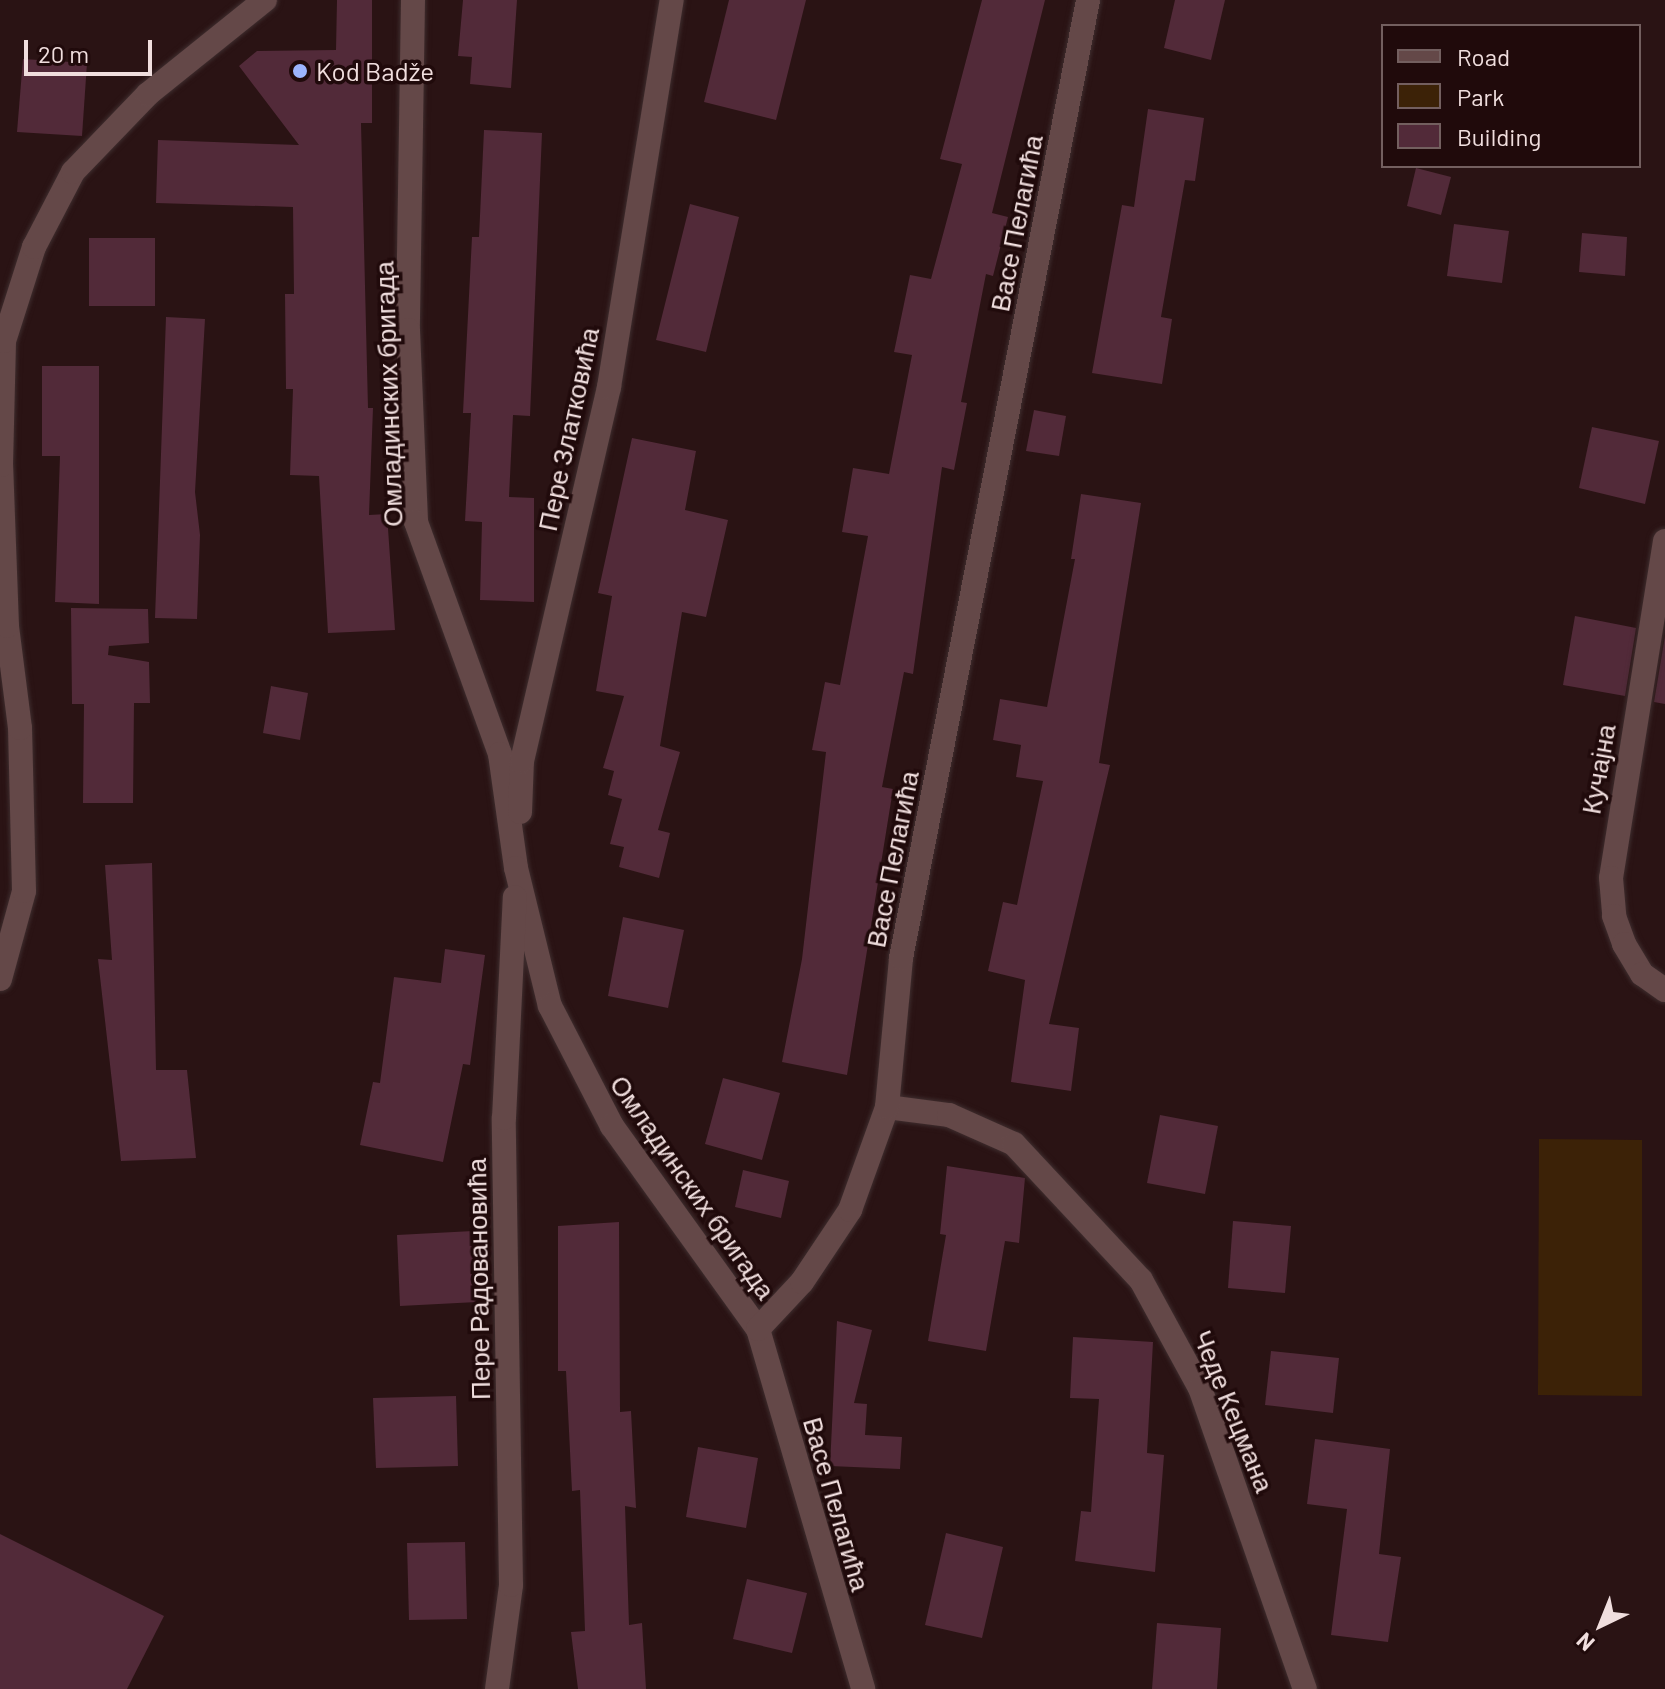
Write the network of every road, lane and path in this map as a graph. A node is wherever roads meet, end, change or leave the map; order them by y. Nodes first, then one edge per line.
1 (265, 0) edge
2 (413, 0) edge
3 (672, 0) edge
4 (1088, 0) edge
5 (1665, 541) edge
6 (516, 868) junction
7 (0, 979) edge
8 (1665, 990) edge
9 (887, 1107) junction
10 (758, 1329) junction
11 (497, 1689) edge
12 (863, 1689) edge
13 (1305, 1689) edge

1 - 7 street
2 - 6 street, Омладинских бригада
3 - 6 street, Пере Златковића
4 - 9 street, Васе Пелагића
5 - 8 street, Кучајна
6 - 10 street, Омладинских бригада
6 - 11 street, Пере Радовановића
9 - 10 street, Васе Пелагића
9 - 13 street, Чеде Кецмана
10 - 12 street, Васе Пелагића

